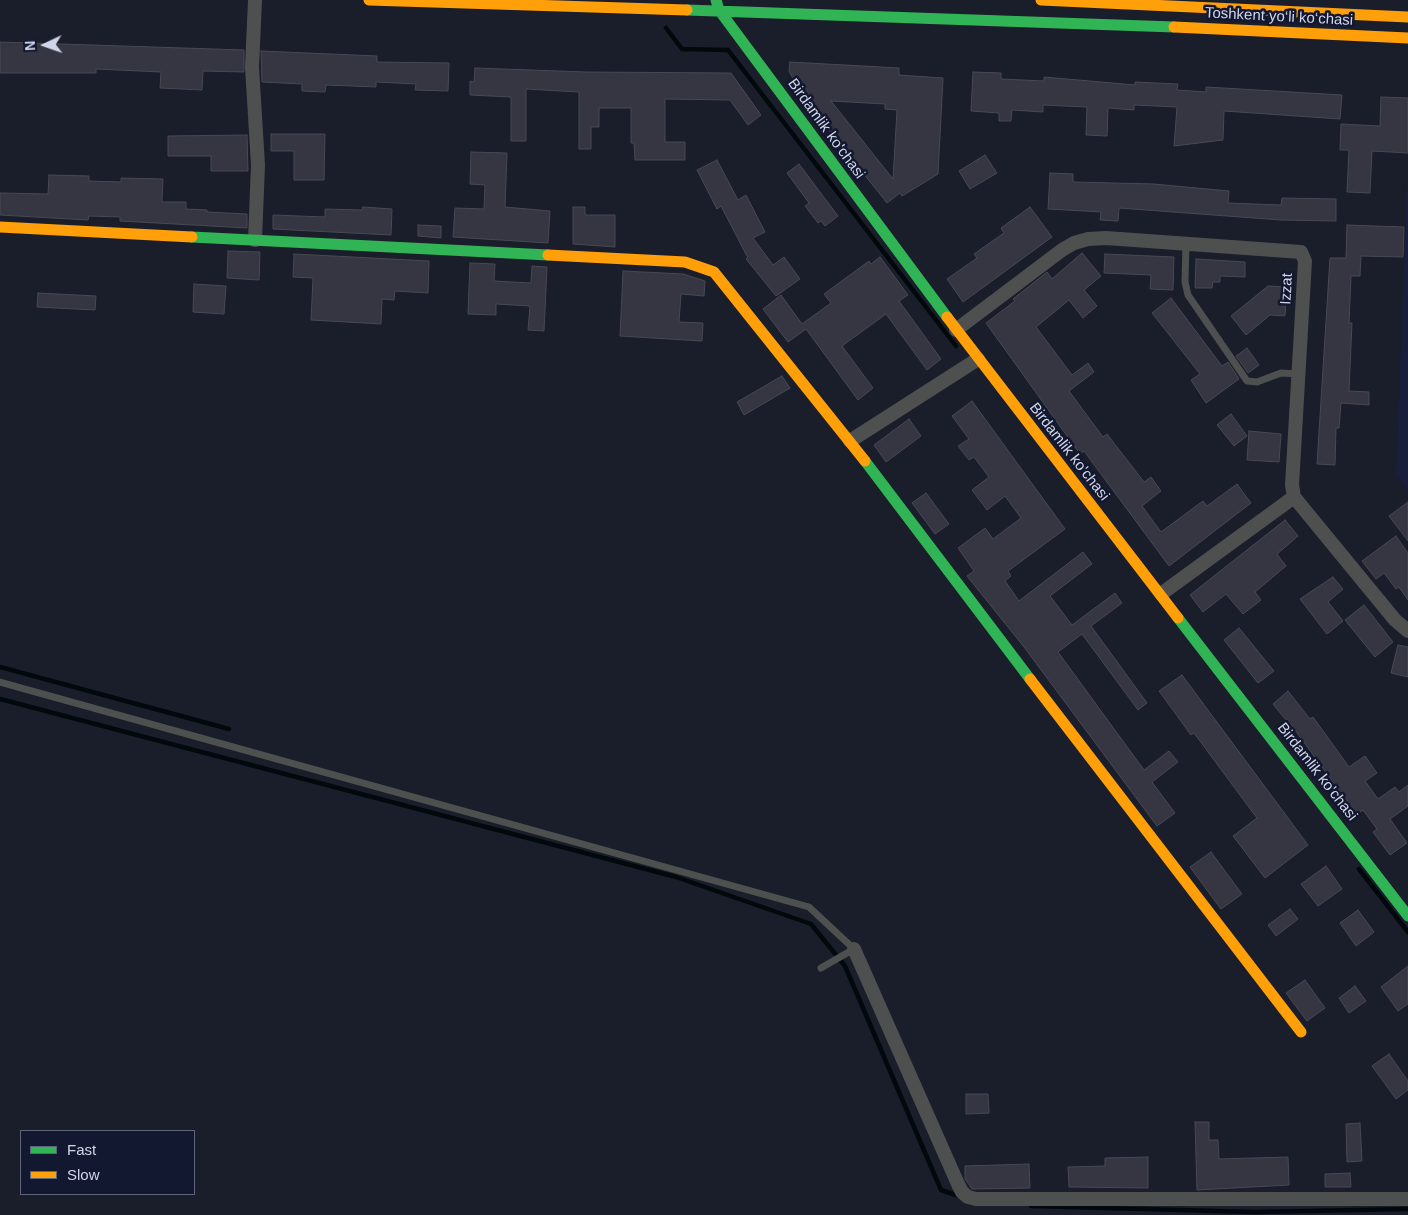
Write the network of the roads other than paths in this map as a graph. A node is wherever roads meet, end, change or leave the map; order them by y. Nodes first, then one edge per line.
1 (255, 0) edge
2 (369, 0) edge
3 (1041, 0) edge
4 (718, 5) edge
5 (1408, 17) edge
6 (1408, 38) edge
7 (0, 227) edge
8 (255, 240) junction
9 (1186, 243) junction
10 (956, 330) junction
11 (978, 359) junction
12 (1299, 374) junction
13 (850, 441) junction
14 (1294, 496) junction
15 (1161, 594) junction
16 (1408, 631) edge
17 (0, 682) edge
18 (1408, 916) edge
19 (854, 949) junction
20 (821, 968) dead end
21 (1301, 1032) dead end
22 (1408, 1199) edge

1 - 8 street
2 - 4 main road, Toshkent yo‘li ko‘chasi
3 - 5 main road, Toshkent yo‘li ko‘chasi
4 - 6 main road, Toshkent yo‘li ko‘chasi
4 - 10 main road, Birdamlik ko'chasi
7 - 8 main road
8 - 13 main road
9 - 10 street, Izzat
9 - 12 lane
9 - 12 street, Izzat
10 - 11 main road, Birdamlik ko'chasi
11 - 13 street
11 - 15 main road, Birdamlik ko'chasi
12 - 14 street, Izzat
13 - 21 main road
14 - 15 street
14 - 16 street
15 - 18 main road, Birdamlik ko'chasi
17 - 19 lane
19 - 20 lane
19 - 22 street

